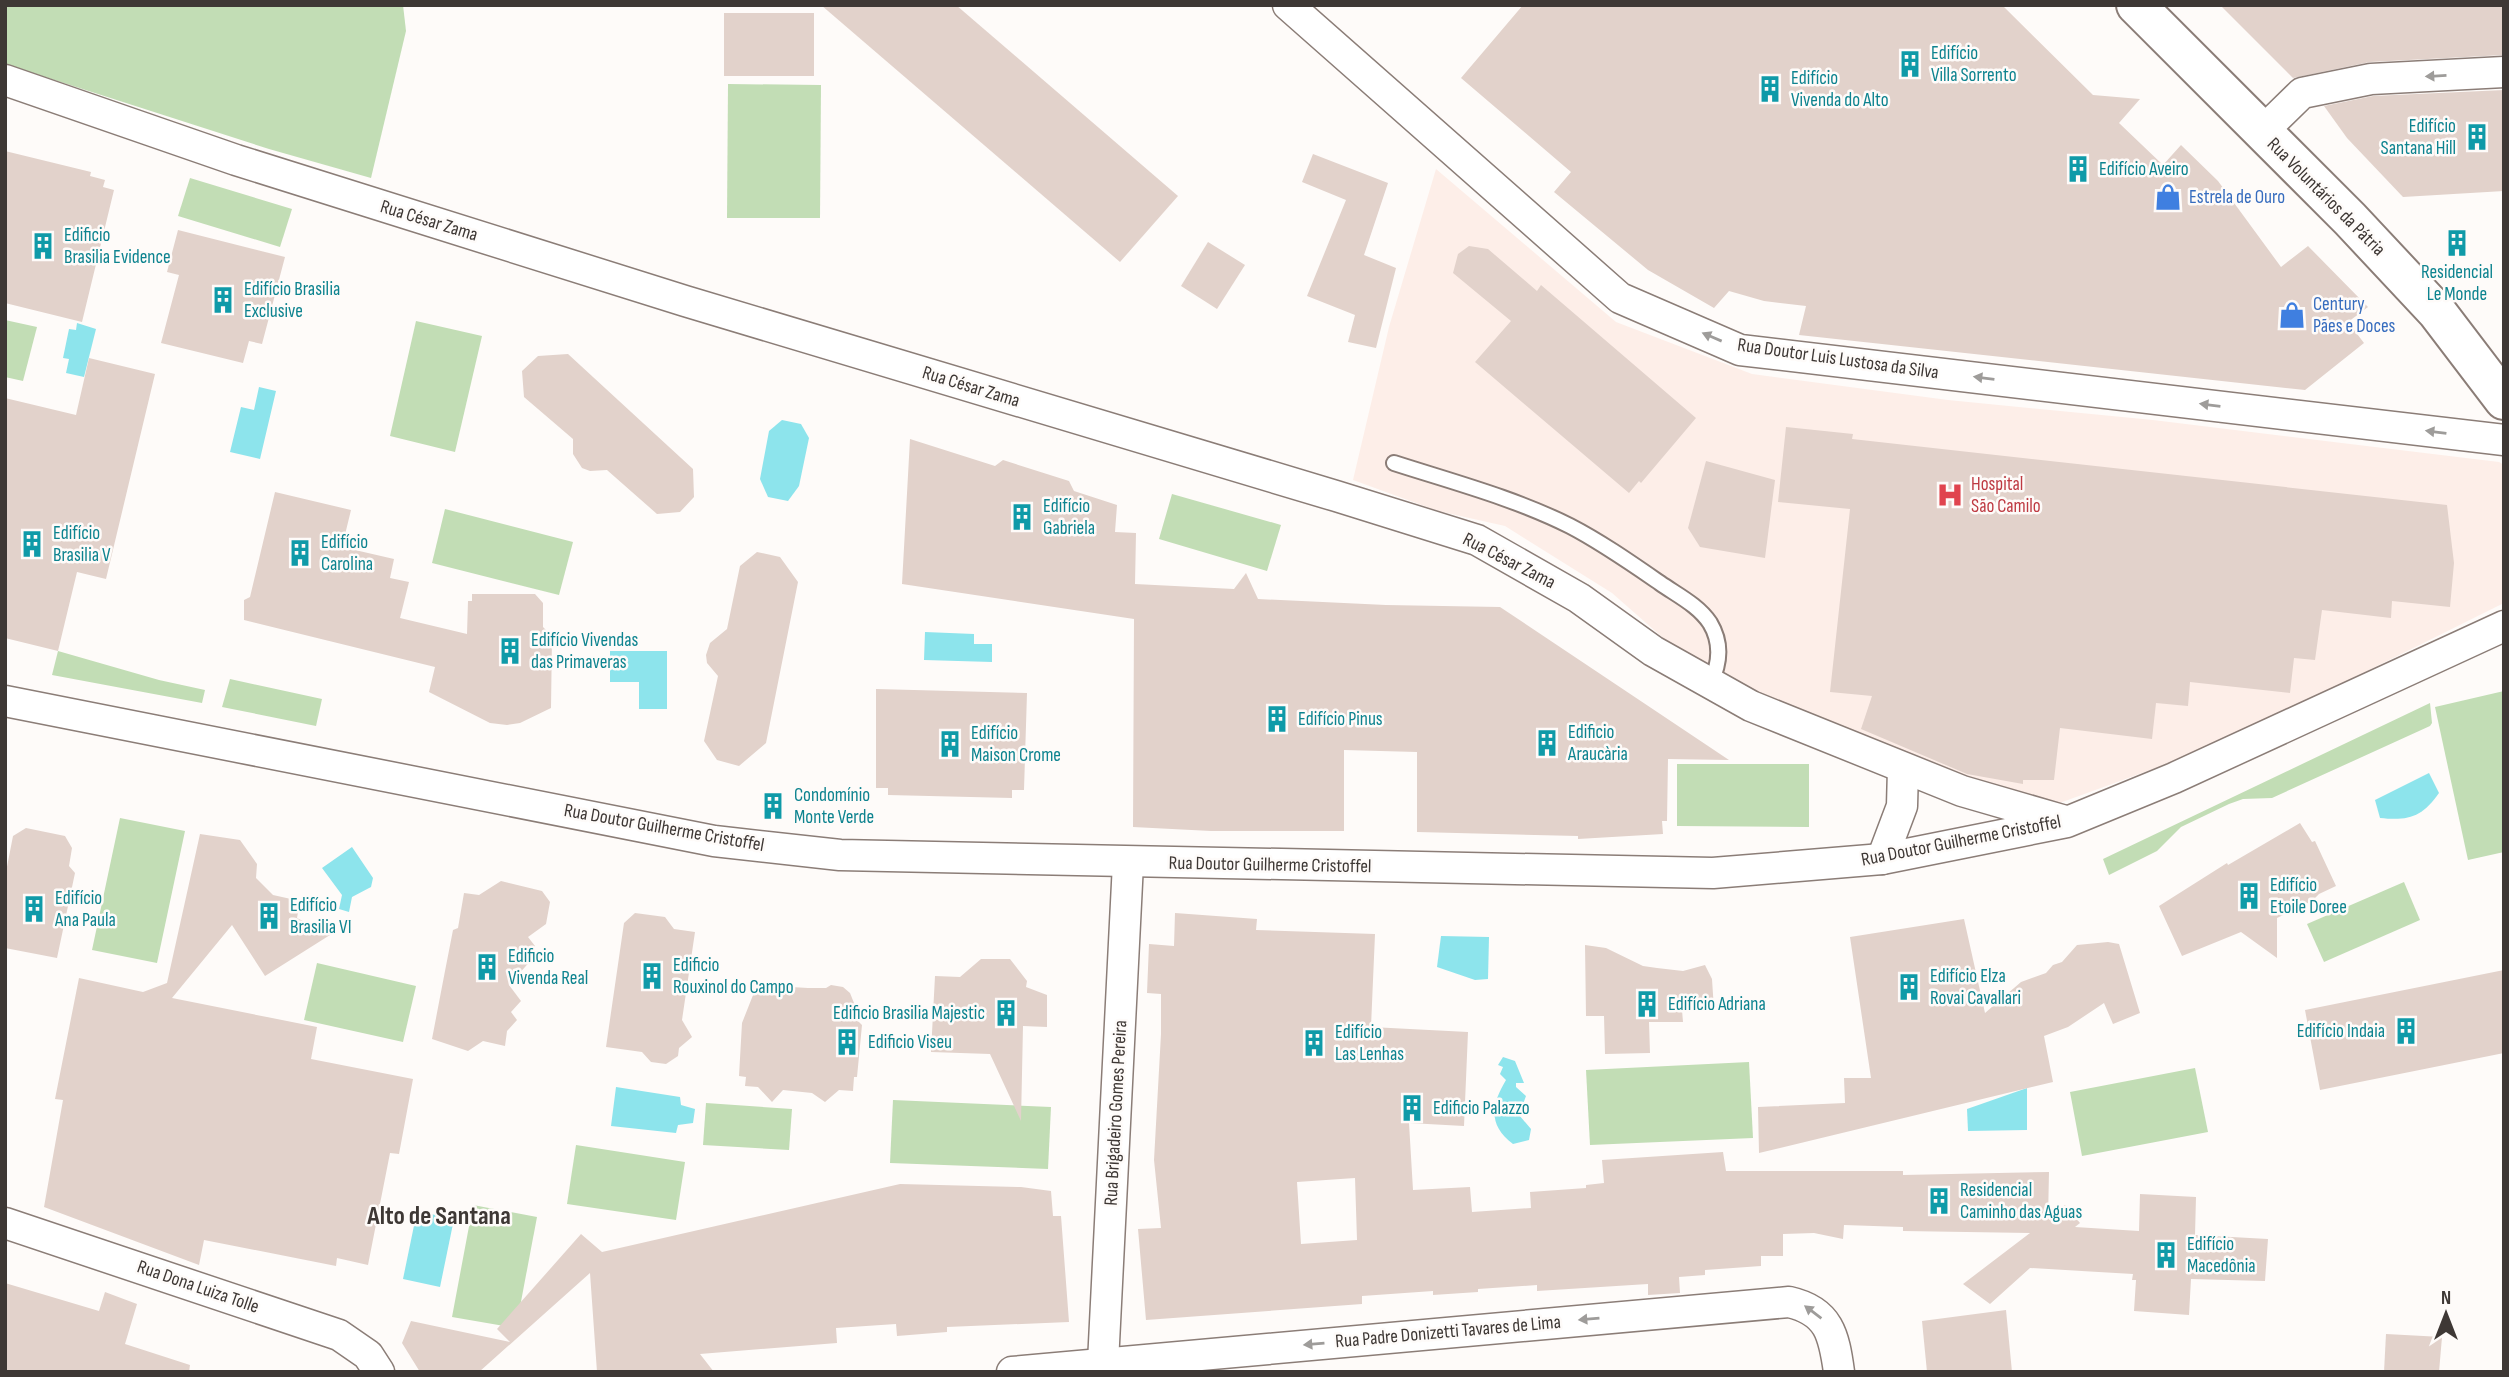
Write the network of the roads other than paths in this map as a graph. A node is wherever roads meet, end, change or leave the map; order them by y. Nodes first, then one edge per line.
1 (1288, 5) edge
2 (2136, 5) edge
3 (2504, 72) edge
4 (5, 80) edge
5 (2261, 133) junction
6 (2504, 400) edge
7 (2504, 440) edge
8 (1394, 463) dead end
9 (2504, 626) edge
10 (1710, 684) junction
11 (5, 701) edge
12 (1903, 769) junction
13 (2067, 822) junction
14 (1882, 859) junction
15 (1128, 863) junction
16 (5, 1223) edge
17 (1103, 1363) junction
18 (379, 1372) edge
19 (1012, 1372) edge
20 (1839, 1372) edge

7 -> 1 street, Rua Doutor Luis Lustosa da Silva
2 - 5 main road, Rua Voluntários da Pátria
3 -> 5 street
4 - 10 street, Rua César Zama
5 - 6 main road, Rua Voluntários da Pátria
8 - 10 lane
9 - 13 street, Rua Doutor Guilherme Cristoffel
10 - 12 street, Rua César Zama
11 - 15 street, Rua Doutor Guilherme Cristoffel
12 - 13 street, Rua César Zama
12 - 14 street
13 - 14 street, Rua Doutor Guilherme Cristoffel
14 - 15 street, Rua Doutor Guilherme Cristoffel
15 - 17 street, Rua Brigadeiro Gomes Pereira
16 - 18 street, Rua Dona Luiza Tolle
17 - 19 street, Rua Padre Donizetti Tavares de Lima
20 -> 17 street, Rua Padre Donizetti Tavares de Lima

